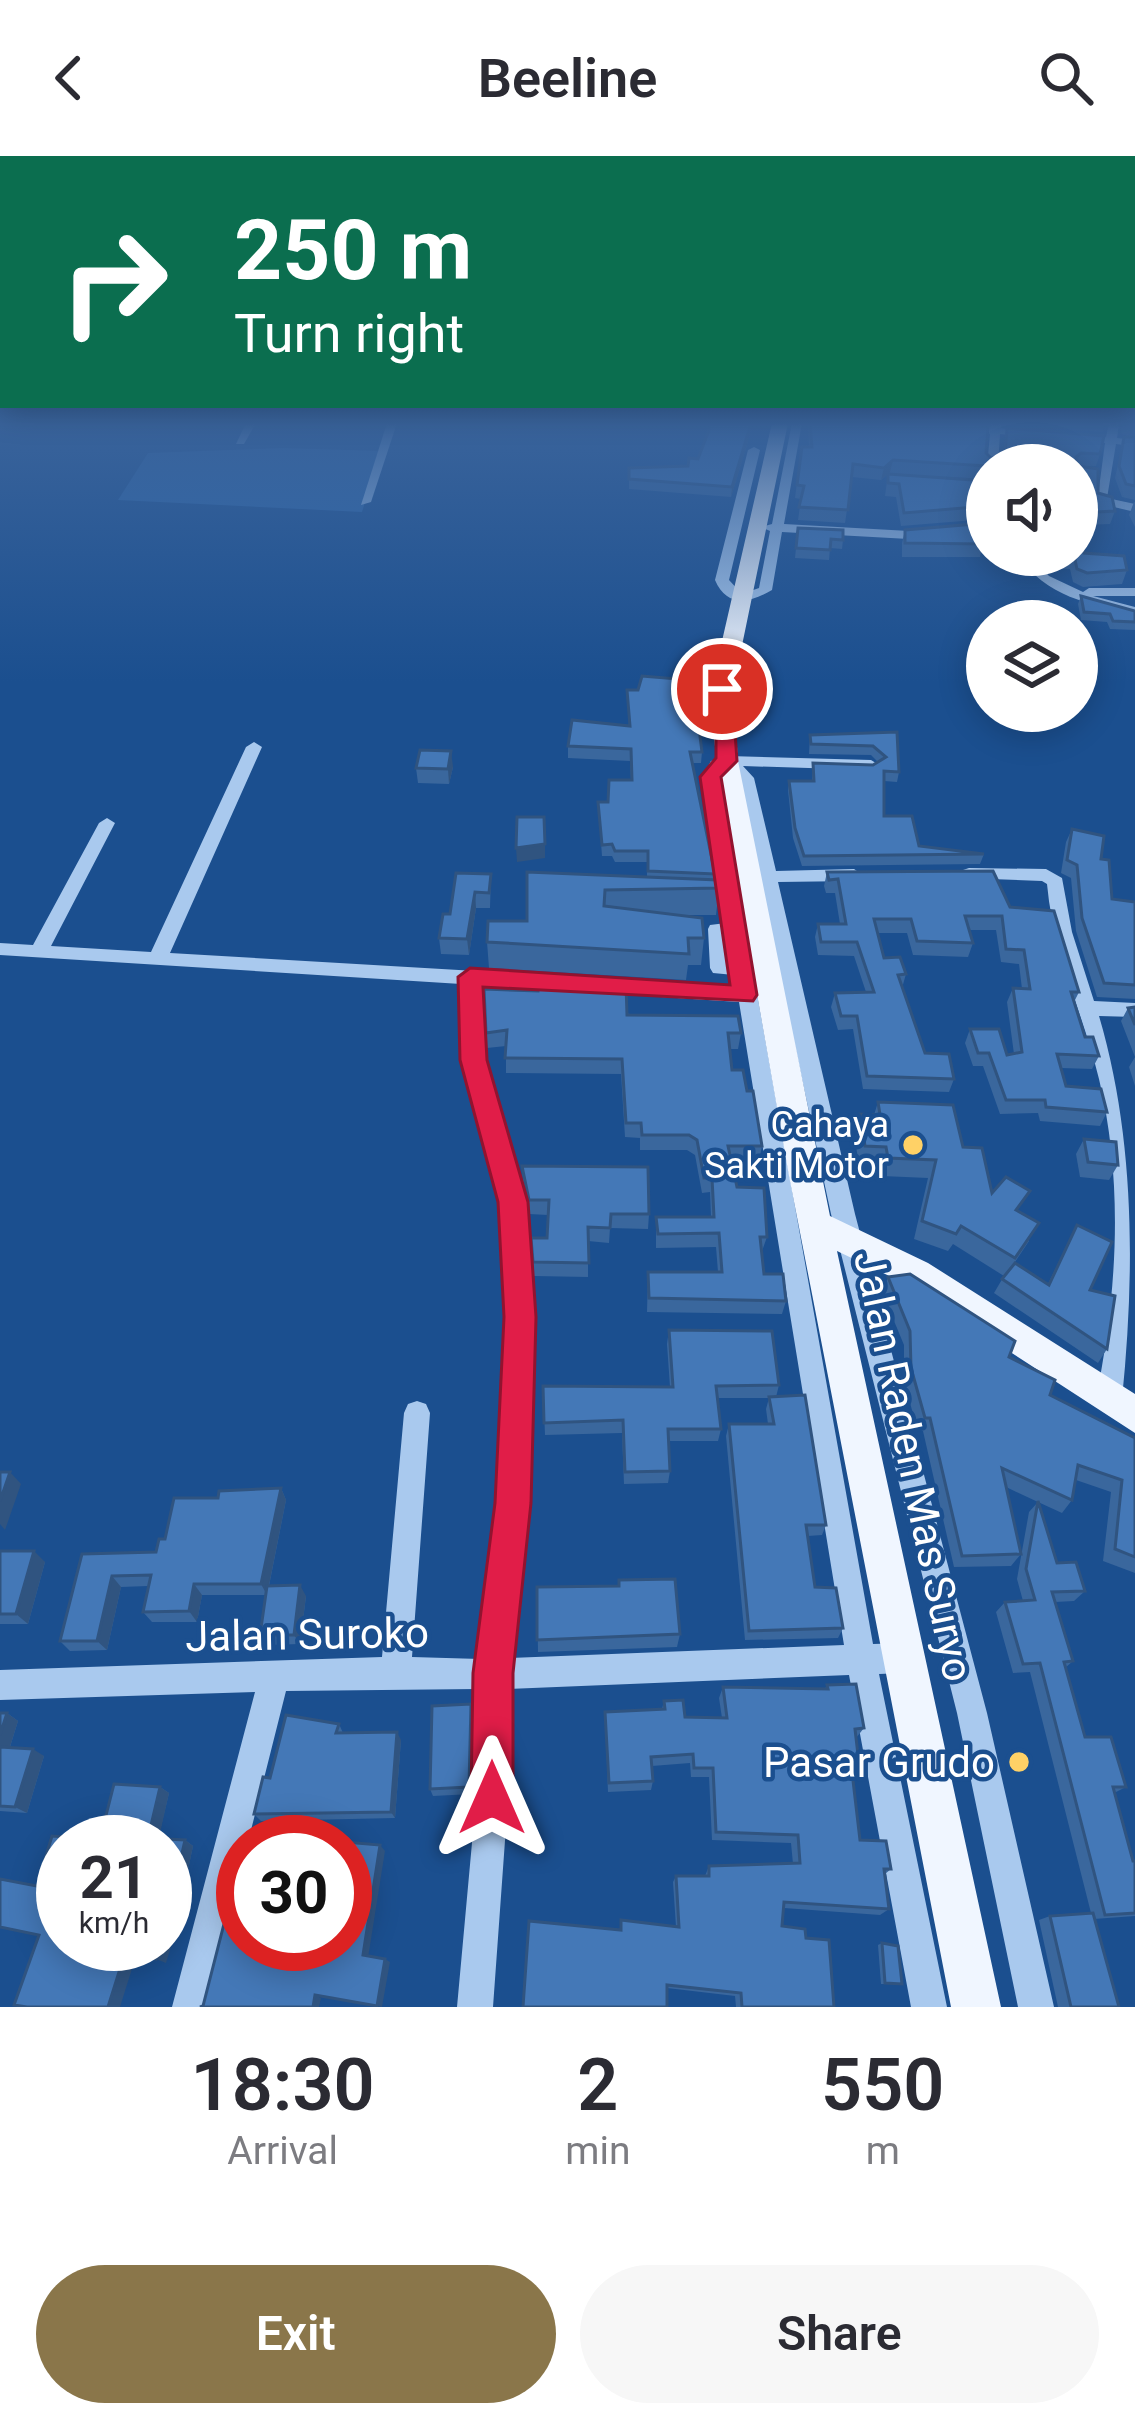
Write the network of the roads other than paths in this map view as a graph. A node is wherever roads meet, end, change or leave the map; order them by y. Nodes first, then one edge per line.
1 (739, 509) edge
2 (769, 509) edge
3 (939, 534) edge
4 (763, 538) junction
5 (731, 544) junction
6 (1041, 576) edge
7 (1135, 592) edge
8 (1077, 593) junction
9 (740, 599) junction
10 (1135, 611) edge
11 (254, 747) dead end
12 (727, 761) junction
13 (871, 764) edge
14 (107, 823) dead end
15 (939, 874) edge
16 (872, 875) edge
17 (739, 886) junction
18 (747, 929) junction
19 (39, 951) junction
20 (2, 953) edge
21 (158, 958) junction
22 (470, 977) junction
23 (756, 983) junction
24 (1086, 1008) junction
25 (1135, 1010) edge
26 (799, 1073) junction
27 (832, 1232) junction
28 (1122, 1407) edge
29 (417, 1413) dead end
30 (904, 1658) junction
31 (861, 1659) junction
32 (395, 1672) junction
33 (493, 1673) junction
34 (274, 1677) junction
35 (0, 1684) edge
36 (190, 2007) edge
37 (475, 2007) edge
38 (929, 2007) edge
39 (976, 2007) edge
40 (1036, 2007) edge

1 - 5 street
2 - 4 main road, Jalan Raden Mas Suryo
3 - 4 street
4 - 5 main road
4 - 9 main road, Jalan Raden Mas Suryo
5 - 9 street
6 - 8 street
7 - 8 street
8 - 10 street
9 - 12 main road, Jalan Raden Mas Suryo
11 - 21 street
12 - 13 street
12 - 17 main road, Jalan Raden Mas Suryo
12 - 17 street
14 - 19 street
15 - 24 street
16 - 17 street
17 - 18 main road, Jalan Raden Mas Suryo
17 - 26 street
18 - 23 main road, Jalan Raden Mas Suryo
18 - 23 street
19 - 20 street
19 - 21 street
21 - 22 street
22 - 23 street
22 - 33 street
23 - 26 main road, Jalan Raden Mas Suryo
23 - 31 street
24 - 25 street
24 - 28 street
26 - 27 main road, Jalan Raden Mas Suryo
27 - 28 main road
27 - 30 main road, Jalan Raden Mas Suryo
27 - 40 street
29 - 32 street
30 - 31 street, Jalan Suroko
30 - 39 main road, Jalan Raden Mas Suryo
31 - 33 street, Jalan Suroko
31 - 38 street
32 - 33 street, Jalan Suroko
32 - 34 street, Jalan Suroko
33 - 37 street
34 - 35 street, Jalan Suroko
34 - 36 street

